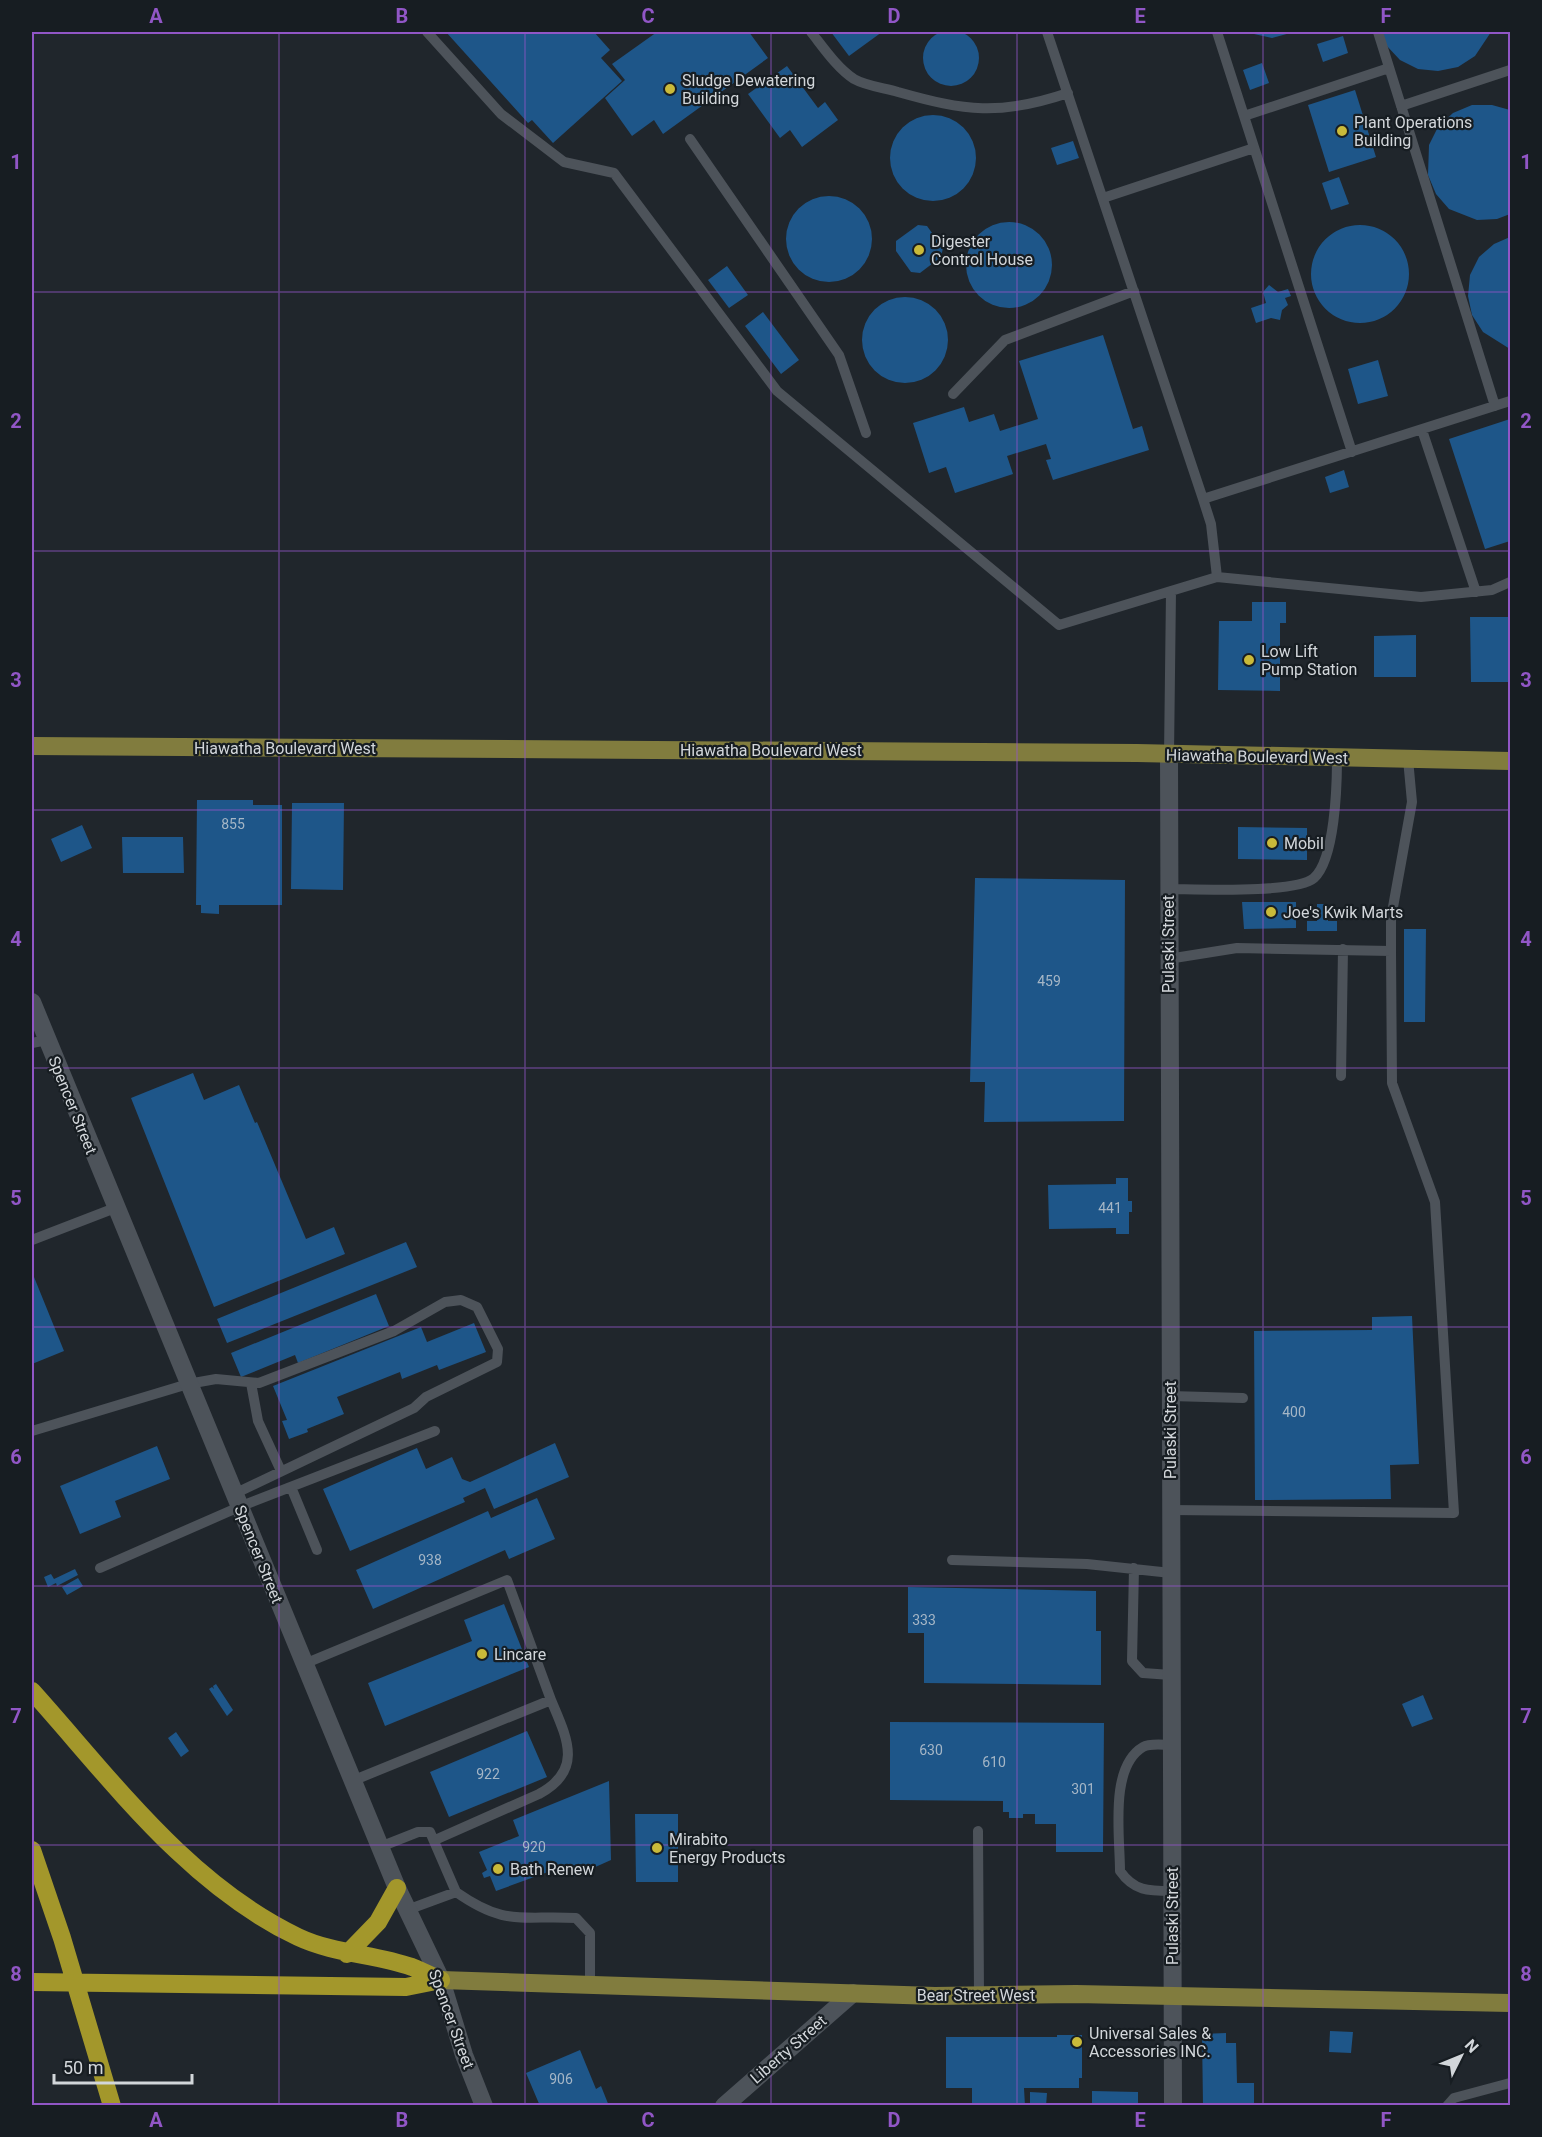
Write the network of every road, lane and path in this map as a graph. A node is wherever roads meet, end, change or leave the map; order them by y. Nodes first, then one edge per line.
1 (427, 32) edge
2 (811, 32) edge
3 (1047, 32) edge
4 (1216, 32) edge
5 (1378, 32) edge
6 (1389, 68) junction
7 (1510, 70) edge
8 (1068, 93) junction
9 (1401, 106) junction
10 (1244, 116) junction
11 (690, 139) dead end
12 (1254, 148) junction
13 (1103, 198) junction
14 (1134, 291) junction
15 (953, 394) dead end
16 (1510, 401) edge
17 (1495, 406) junction
18 (1422, 430) junction
19 (866, 433) dead end
20 (1352, 452) junction
21 (1203, 499) junction
22 (1218, 577) junction
23 (1510, 582) edge
24 (1171, 591) junction
25 (1476, 592) junction
26 (32, 746) edge
27 (1169, 755) junction
28 (1337, 758) junction
29 (1408, 759) junction
30 (1510, 761) edge
31 (1168, 889) junction
32 (1342, 949) junction
33 (1391, 951) junction
34 (1168, 959) junction
35 (32, 1002) edge
36 (39, 1042) edge
37 (1341, 1076) dead end
38 (116, 1208) junction
39 (32, 1240) edge
40 (251, 1383) junction
41 (188, 1384) junction
42 (1170, 1396) junction
43 (1244, 1398) dead end
44 (32, 1431) edge
45 (435, 1431) dead end
46 (281, 1471) junction
47 (291, 1487) junction
48 (236, 1500) junction
49 (1170, 1510) junction
50 (317, 1550) dead end
51 (952, 1560) dead end
52 (100, 1568) dead end
53 (1134, 1568) junction
54 (1171, 1573) junction
55 (304, 1664) junction
56 (1171, 1675) junction
57 (32, 1691) edge
58 (552, 1700) junction
59 (1172, 1744) junction
60 (352, 1780) junction
61 (978, 1831) dead end
62 (435, 1840) junction
63 (380, 1847) junction
64 (32, 1850) edge
65 (397, 1888) junction
66 (1172, 1891) junction
67 (456, 1892) junction
68 (407, 1910) junction
69 (347, 1954) junction
70 (441, 1980) junction
71 (32, 1982) edge
72 (590, 1985) junction
73 (853, 1993) junction
74 (978, 1995) junction
75 (1173, 1997) junction
76 (1510, 2003) edge
77 (1510, 2083) edge
78 (112, 2106) edge
79 (484, 2106) edge
80 (724, 2106) edge
81 (1173, 2106) edge
82 (1447, 2106) edge

1 - 24 lane
2 - 8 lane
3 - 8 lane
4 - 10 lane
5 - 6 lane
6 - 9 lane
6 - 10 lane
7 - 9 lane
8 - 13 lane
9 - 17 lane
10 - 12 lane
11 - 19 lane
12 - 13 lane
12 - 20 lane
13 - 14 lane
14 - 15 lane
14 - 21 lane
16 - 17 lane
17 - 18 lane
18 - 20 lane
18 - 25 lane
20 - 21 lane
21 - 22 lane
22 - 24 lane
22 - 25 lane
23 - 25 lane
24 - 27 lane
26 - 27 main road, Hiawatha Boulevard West
27 - 28 main road, Hiawatha Boulevard West
27 - 31 street, Pulaski Street
28 - 29 main road, Hiawatha Boulevard West
28 - 31 lane
29 - 30 main road, Hiawatha Boulevard West
29 - 33 lane
31 - 34 street, Pulaski Street
32 - 33 lane
32 - 34 lane
32 - 37 lane
33 - 49 lane
34 - 42 street, Pulaski Street
35 - 36 street, Spencer Street
36 - 38 street, Spencer Street
38 - 39 lane
38 - 41 street, Spencer Street
40 - 41 lane
40 - 46 lane
40 - 46 lane
41 - 44 lane
41 - 48 street, Spencer Street
42 - 43 lane
42 - 49 street, Pulaski Street
45 - 47 lane
46 - 48 lane
47 - 48 lane
47 - 50 lane
48 - 52 lane
48 - 55 street, Spencer Street
49 - 54 street, Pulaski Street
51 - 53 lane
53 - 54 lane
53 - 56 lane
54 - 56 street, Pulaski Street
55 - 58 lane
55 - 60 street, Spencer Street
56 - 59 street, Pulaski Street
57 - 69 highway
58 - 60 lane
58 - 62 lane
59 - 66 street, Pulaski Street
59 - 66 lane
60 - 63 street, Spencer Street
61 - 74 lane
62 - 63 lane
62 - 67 lane
63 - 65 street, Spencer Street
64 - 78 highway
65 - 68 street, Spencer Street
65 - 69 highway
66 - 75 street, Pulaski Street
67 - 68 lane
67 - 72 lane
68 - 70 street, Spencer Street
69 - 70 highway
70 - 71 highway
70 - 72 main road, Bear Street West
70 - 79 street, Spencer Street
72 - 73 main road, Bear Street West
73 - 74 main road, Bear Street West
73 - 80 street, Liberty Street
74 - 75 main road, Bear Street West
75 - 76 main road, Bear Street West
75 - 81 street, Pulaski Street
77 - 82 lane

